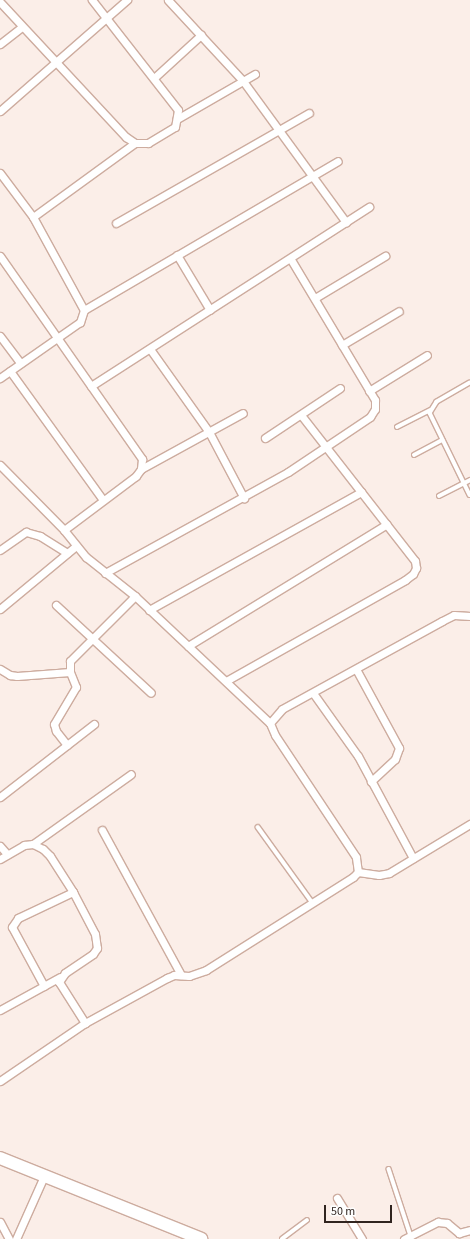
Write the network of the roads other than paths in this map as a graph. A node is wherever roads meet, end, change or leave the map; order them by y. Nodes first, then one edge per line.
1 (92, 0) edge
2 (127, 0) edge
3 (168, 0) edge
4 (0, 2) edge
5 (107, 18) junction
6 (22, 27) junction
7 (201, 36) junction
8 (0, 44) edge
9 (56, 63) junction
10 (256, 74) dead end
11 (154, 78) junction
12 (243, 81) junction
13 (0, 111) edge
14 (309, 113) dead end
15 (178, 119) junction
16 (279, 130) junction
17 (135, 143) junction
18 (338, 161) dead end
19 (0, 173) edge
20 (313, 175) junction
21 (369, 207) dead end
22 (33, 217) junction
23 (346, 222) junction
24 (116, 223) dead end
25 (0, 256) edge
26 (177, 256) junction
27 (385, 256) dead end
28 (290, 258) junction
29 (315, 298) junction
30 (84, 310) junction
31 (210, 310) junction
32 (399, 311) dead end
33 (0, 336) edge
34 (58, 339) junction
35 (342, 345) junction
36 (150, 349) junction
37 (427, 355) dead end
38 (20, 363) junction
39 (10, 371) junction
40 (0, 378) edge
41 (470, 384) edge
42 (92, 386) junction
43 (340, 388) dead end
44 (369, 391) junction
45 (430, 410) junction
46 (243, 413) dead end
47 (301, 415) junction
48 (397, 427) dead end
49 (209, 432) junction
50 (265, 438) dead end
51 (442, 440) junction
52 (326, 447) junction
53 (414, 455) dead end
54 (0, 466) edge
55 (141, 469) junction
56 (470, 480) edge
57 (464, 483) junction
58 (361, 492) junction
59 (470, 495) edge
60 (439, 496) dead end
61 (244, 498) junction
62 (103, 500) junction
63 (387, 524) junction
64 (64, 530) junction
65 (76, 546) junction
66 (0, 550) edge
67 (67, 553) junction
68 (105, 573) junction
69 (135, 596) junction
70 (56, 605) dead end
71 (0, 609) edge
72 (149, 610) junction
73 (470, 616) edge
74 (93, 638) junction
75 (188, 646) junction
76 (0, 669) edge
77 (356, 669) junction
78 (70, 672) junction
79 (226, 681) junction
80 (151, 693) dead end
81 (313, 693) junction
82 (270, 722) junction
83 (94, 724) dead end
84 (67, 745) junction
85 (131, 774) dead end
86 (371, 782) junction
87 (0, 797) edge
88 (470, 824) edge
89 (258, 826) dead end
90 (102, 830) dead end
91 (33, 844) junction
92 (0, 846) edge
93 (7, 854) junction
94 (0, 858) edge
95 (413, 858) junction
96 (358, 872) junction
97 (73, 892) junction
98 (312, 902) junction
99 (181, 974) junction
100 (60, 978) junction
101 (44, 986) junction
102 (0, 1010) edge
103 (85, 1023) junction
104 (0, 1081) edge
105 (0, 1158) edge
106 (389, 1169) dead end
107 (44, 1176) junction
108 (337, 1198) dead end
109 (307, 1220) dead end
110 (0, 1222) edge
111 (470, 1230) edge
112 (194, 1238) edge
113 (409, 1238) edge
114 (9, 1239) edge
115 (16, 1239) edge
116 (282, 1239) edge
117 (362, 1239) edge

1 - 5 street
2 - 5 street
3 - 7 street
4 - 6 street
5 - 9 street
5 - 11 street
6 - 8 street
6 - 9 street
7 - 11 street
7 - 12 street
9 - 13 street
9 - 17 street
10 - 12 street
11 - 15 street
12 - 15 street
12 - 16 street
14 - 16 street
15 - 17 street
16 - 20 street
16 - 24 street
17 - 22 street
18 - 20 street
19 - 22 street
20 - 23 street
20 - 26 street
21 - 23 street
22 - 30 street
23 - 28 street
25 - 34 street
26 - 30 street
26 - 31 street
27 - 29 street
28 - 29 street
28 - 31 street
29 - 35 street
30 - 34 street
31 - 36 street
32 - 35 street
33 - 38 street
34 - 38 street
34 - 42 street
35 - 44 street
36 - 42 street
36 - 49 street
37 - 44 street
38 - 39 street
39 - 40 street
39 - 62 street
41 - 45 lane
42 - 55 street
43 - 47 street
44 - 52 street
45 - 48 lane
45 - 51 lane
46 - 49 street
47 - 50 street
47 - 52 street
49 - 55 street
49 - 61 street
51 - 53 lane
51 - 57 lane
52 - 58 street
52 - 61 street
54 - 64 street
55 - 62 street
56 - 57 lane
57 - 59 lane
57 - 60 lane
58 - 63 street
58 - 72 street
61 - 68 street
62 - 64 street
63 - 75 street
63 - 79 street
64 - 65 street
65 - 67 street
65 - 68 street
66 - 67 street
67 - 71 street
68 - 69 street
69 - 72 street
69 - 74 street
70 - 74 street
72 - 75 street
73 - 77 street
74 - 78 street
74 - 80 street
75 - 79 street
76 - 78 street
77 - 81 street
77 - 86 street
78 - 84 street
79 - 82 street
81 - 82 street
81 - 86 street
82 - 96 street
83 - 84 street
84 - 87 street
85 - 91 street
86 - 95 street
88 - 95 street
89 - 98 lane
90 - 99 street
91 - 93 street
91 - 97 street
92 - 93 street
93 - 94 street
95 - 96 street
96 - 98 street
97 - 100 street
97 - 101 street
98 - 99 street
99 - 103 street
100 - 101 street
100 - 103 street
101 - 102 street
103 - 104 street
105 - 107 highway
106 - 113 lane
107 - 112 highway
107 - 115 street
108 - 117 street
109 - 116 lane
110 - 114 street
111 - 113 street

